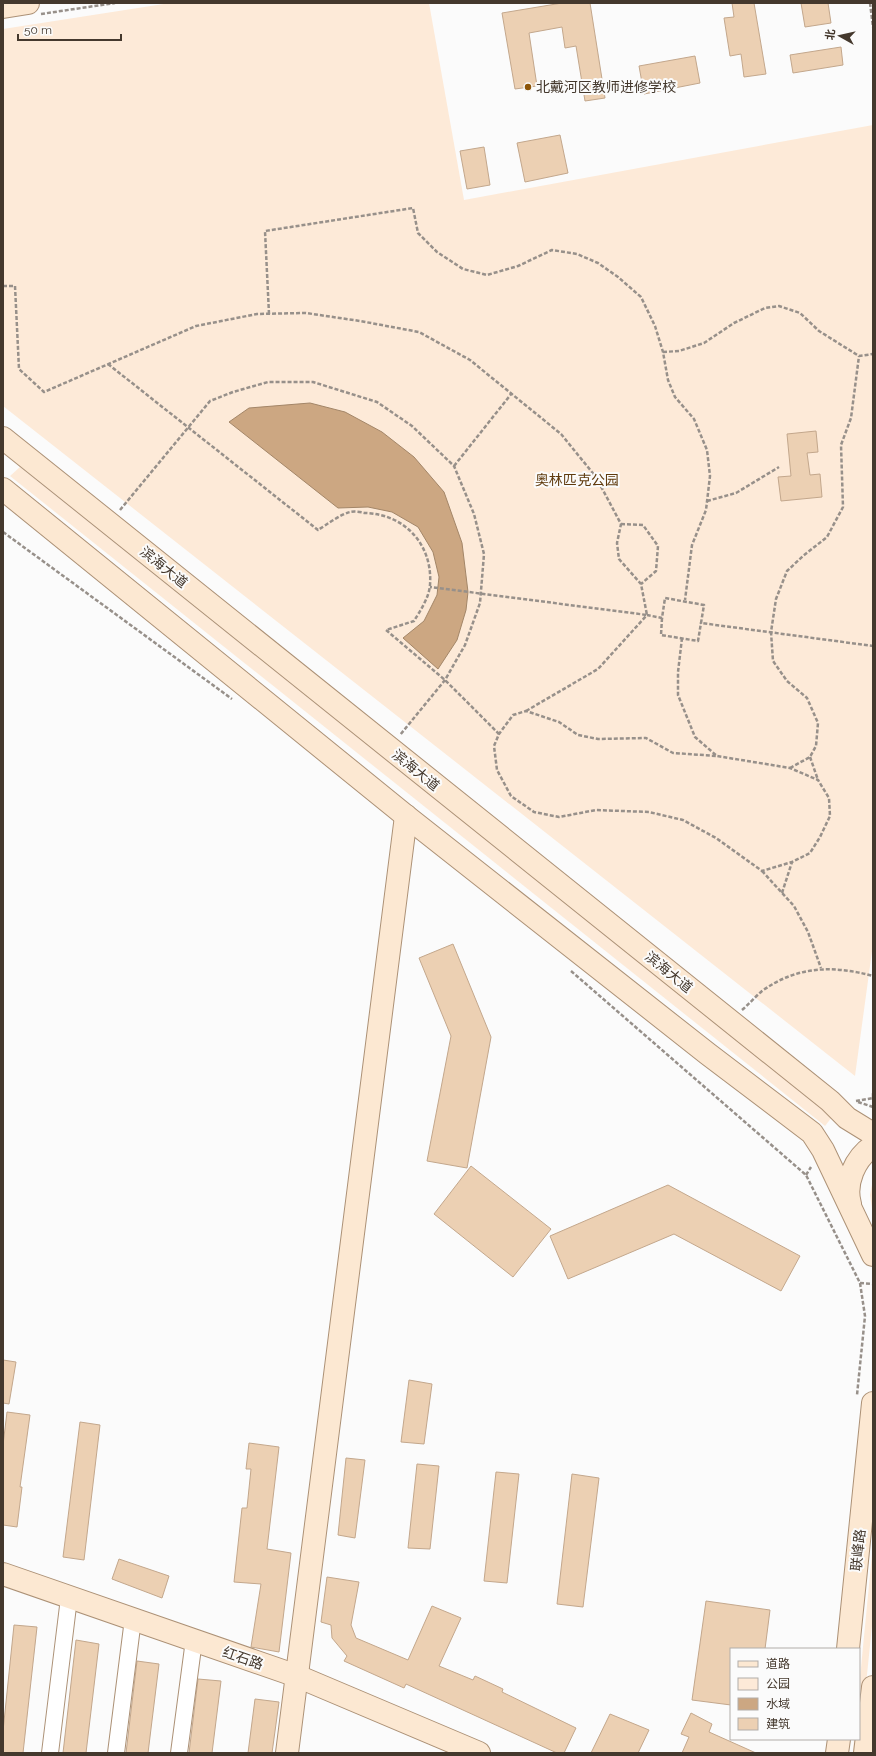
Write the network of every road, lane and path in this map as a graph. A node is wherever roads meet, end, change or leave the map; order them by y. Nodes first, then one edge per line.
1 (115, 3) edge
2 (870, 3) edge
3 (3, 7) edge
4 (34, 8) edge
5 (873, 27) edge
6 (3, 286) edge
7 (269, 314) junction
8 (663, 352) junction
9 (873, 354) edge
10 (859, 356) junction
11 (108, 364) junction
12 (512, 393) junction
13 (189, 427) junction
14 (3, 438) edge
15 (454, 466) junction
16 (779, 467) dead end
17 (3, 489) edge
18 (3, 499) edge
19 (707, 501) junction
20 (26, 507) junction
21 (117, 514) dead end
22 (621, 524) junction
23 (3, 532) edge
24 (641, 584) junction
25 (430, 587) junction
26 (481, 594) junction
27 (685, 600) junction
28 (647, 615) junction
29 (662, 618) junction
30 (701, 623) junction
31 (772, 632) junction
32 (682, 638) junction
33 (873, 646) edge
34 (445, 680) junction
35 (232, 700) dead end
36 (526, 711) junction
37 (499, 734) junction
38 (397, 738) dead end
39 (717, 756) junction
40 (810, 757) junction
41 (790, 768) junction
42 (818, 780) junction
43 (406, 816) junction
44 (792, 862) junction
45 (762, 871) junction
46 (782, 893) junction
47 (566, 966) dead end
48 (821, 968) junction
49 (873, 976) edge
50 (740, 1012) dead end
51 (857, 1102) dead end
52 (873, 1107) edge
53 (873, 1134) edge
54 (873, 1146) edge
55 (855, 1219) junction
56 (873, 1238) edge
57 (873, 1255) edge
58 (860, 1283) junction
59 (873, 1284) edge
60 (865, 1399) edge
61 (3, 1574) edge
62 (69, 1598) junction
63 (133, 1619) junction
64 (194, 1640) junction
65 (848, 1648) edge
66 (297, 1676) junction
67 (873, 1687) edge
68 (839, 1740) edge
69 (50, 1753) edge
70 (116, 1753) edge
71 (179, 1753) edge
72 (287, 1753) edge
73 (479, 1753) edge
74 (837, 1753) edge
75 (865, 1753) edge

1 - 4 path
2 - 5 path
3 - 4 main road
6 - 11 path
7 - 8 path
7 - 11 path
7 - 12 path
8 - 10 path
8 - 19 path
9 - 10 path
10 - 31 path
11 - 13 path
12 - 15 path
12 - 22 path
13 - 15 path
13 - 21 path
13 - 25 path
14 - 53 main road, 滨海大道
15 - 26 path
16 - 19 path
17 - 20 main road
18 - 20 main road
19 - 27 path
20 - 43 main road
22 - 24 path
22 - 24 path
23 - 35 path
24 - 28 path
25 - 26 path
25 - 34 path
26 - 28 path
26 - 34 path
27 - 29 path
27 - 30 path
28 - 29 path
28 - 36 path
29 - 32 path
30 - 31 path
30 - 32 path
31 - 33 path
31 - 40 path
32 - 39 path
34 - 37 path
34 - 38 path
36 - 37 path
36 - 39 path
37 - 45 path
39 - 41 path
40 - 41 path
40 - 42 path
41 - 42 path
42 - 44 path
43 - 55 main road
43 - 66 main road
44 - 45 path
44 - 46 path
45 - 46 path
46 - 48 path
47 - 58 path
48 - 49 path
48 - 50 path
51 - 52 path
54 - 55 main road
55 - 56 main road
55 - 57 main road
58 - 59 path
58 - 60 path
60 - 65 main road, 联峰路
61 - 62 main road, 红石路
62 - 63 main road, 红石路
62 - 69 street
63 - 64 main road, 红石路
63 - 70 street
64 - 66 main road, 红石路
64 - 71 street
66 - 72 main road
66 - 73 main road, 红石路
67 - 75 main road
68 - 74 main road

